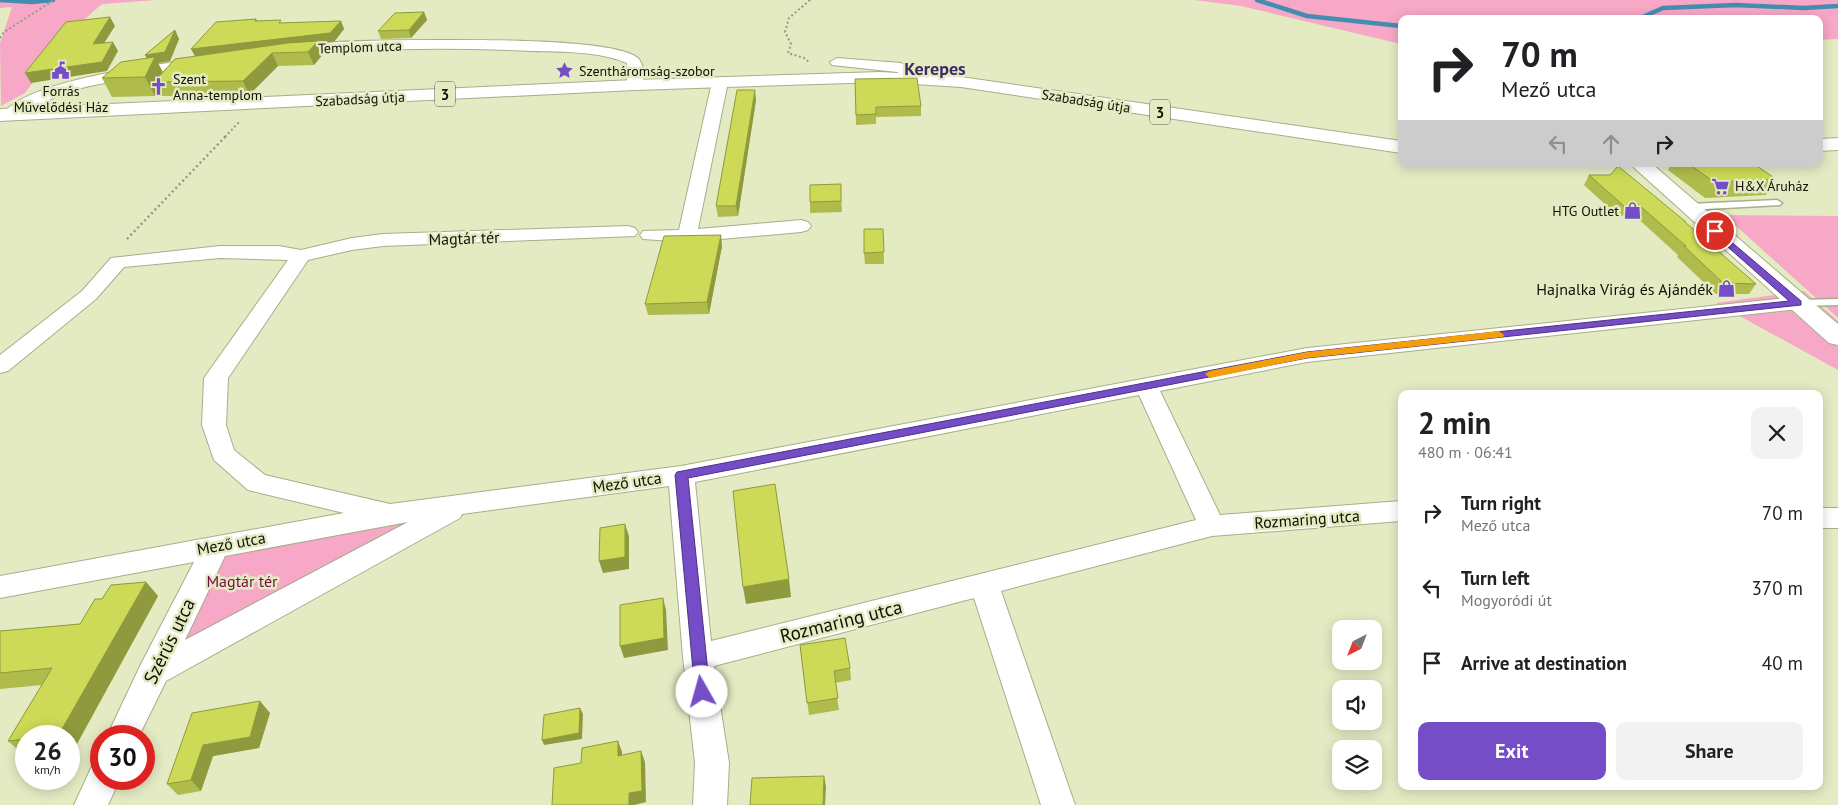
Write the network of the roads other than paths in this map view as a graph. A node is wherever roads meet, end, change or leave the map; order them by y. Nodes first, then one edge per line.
1 (275, 52) edge
2 (210, 61) edge
3 (837, 62) road end
4 (918, 79) junction
5 (720, 82) junction
6 (635, 85) junction
7 (5, 115) edge
8 (1838, 144) edge
9 (1823, 145) edge
10 (1398, 147) edge
11 (1643, 167) edge
12 (1777, 203) dead end
13 (1688, 207) junction
14 (801, 226) dead end
15 (628, 232) dead end
16 (650, 235) dead end
17 (687, 236) junction
18 (301, 256) junction
19 (1838, 302) edge
20 (1798, 303) junction
21 (1838, 337) edge
22 (0, 366) edge
23 (1147, 387) junction
24 (682, 475) junction
25 (464, 504) junction
26 (1398, 511) edge
27 (392, 514) junction
28 (1823, 518) edge
29 (1838, 518) edge
30 (1212, 526) junction
31 (216, 546) junction
32 (984, 584) junction
33 (0, 587) edge
34 (698, 657) junction
35 (152, 673) junction
36 (128, 725) edge
37 (98, 790) edge
38 (91, 805) edge
39 (710, 805) edge
40 (1058, 805) edge

1 - 6 street, Templom utca
2 - 7 street
3 - 4 street, Szabadság útja
4 - 5 main road, Szabadság útja / 3
4 - 10 main road, Szabadság útja / 3
5 - 6 main road, Szabadság útja / 3
5 - 17 street
6 - 7 main road, Szabadság útja / 3
8 - 9 main road
11 - 13 main road
12 - 13 lane
13 - 20 main road
14 - 17 street
15 - 18 street, Magtár tér
16 - 17 street
18 - 22 street, Magtár tér
18 - 27 street
19 - 20 lane
20 - 21 main road
20 - 23 street, Mező utca
23 - 24 street, Mező utca
23 - 30 street
24 - 25 street, Mező utca
24 - 34 street
25 - 27 street, Mező utca
25 - 35 street, Mező utca
26 - 30 street, Rozmaring utca
27 - 31 street, Mező utca
28 - 29 street
30 - 32 street, Rozmaring utca
31 - 33 street, Mező utca
31 - 35 street, Szérűs utca
32 - 34 street, Rozmaring utca
32 - 40 street
34 - 39 street
35 - 36 street, Szérűs utca
37 - 38 street

